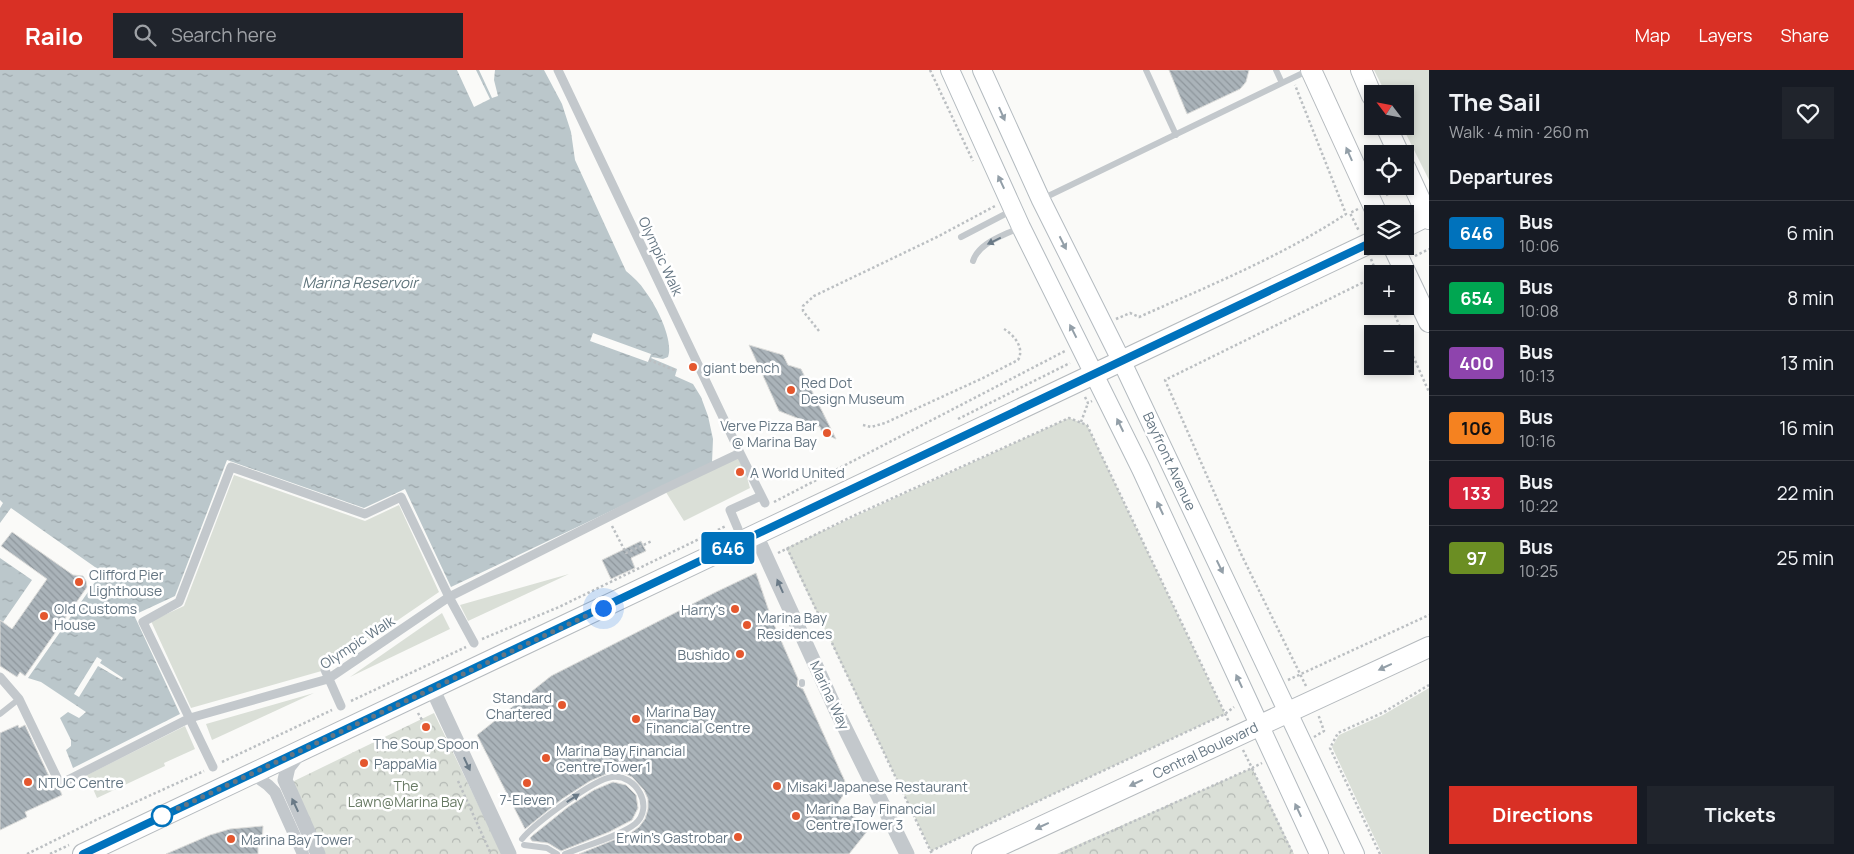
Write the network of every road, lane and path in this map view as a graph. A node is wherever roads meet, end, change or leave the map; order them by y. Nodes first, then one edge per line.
1 (558, 70) edge
2 (950, 70) edge
3 (982, 70) edge
4 (1146, 70) edge
5 (1276, 70) edge
6 (1310, 70) edge
7 (1361, 70) edge
8 (1292, 78) junction
9 (1282, 83) junction
10 (1367, 85) edge
11 (1176, 135) junction
12 (1414, 187) edge
13 (1048, 197) junction
14 (1373, 205) edge
15 (994, 206) dead end
16 (1013, 209) junction
17 (1428, 217) edge
18 (1414, 223) edge
19 (1021, 226) junction
20 (962, 237) dead end
21 (1364, 246) edge
22 (1397, 255) edge
23 (973, 261) dead end
24 (1364, 282) edge
25 (1118, 319) dead end
26 (1429, 322) edge
27 (1004, 328) dead end
28 (819, 331) dead end
29 (1066, 351) dead end
30 (1414, 358) edge
31 (649, 360) dead end
32 (1122, 362) junction
33 (677, 371) dead end
34 (1095, 374) junction
35 (1429, 392) edge
36 (1088, 403) dead end
37 (1081, 422) junction
38 (863, 425) dead end
39 (740, 453) junction
40 (765, 502) junction
41 (608, 517) junction
42 (743, 528) junction
43 (652, 541) dead end
44 (449, 597) junction
45 (1429, 615) edge
46 (474, 643) junction
47 (1429, 647) edge
48 (326, 675) junction
49 (0, 677) edge
50 (1429, 685) edge
51 (432, 688) junction
52 (19, 699) junction
53 (341, 706) junction
54 (1287, 713) junction
55 (0, 714) edge
56 (190, 718) junction
57 (1260, 725) junction
58 (301, 750) junction
59 (213, 767) junction
60 (253, 774) junction
61 (108, 848) edge
62 (932, 853) edge
63 (27, 854) edge
64 (83, 854) edge
65 (303, 854) edge
66 (318, 854) edge
67 (509, 854) edge
68 (558, 854) edge
69 (565, 854) edge
70 (907, 854) edge
71 (982, 854) edge
72 (1061, 854) edge
73 (1293, 854) edge
74 (1319, 854) edge
75 (1355, 854) edge
76 (1380, 854) edge

1 - 39 street, Olympic Walk
16 -> 2 main road
3 -> 13 main road, Bayfront Avenue
4 - 11 lane
5 - 9 lane
6 - 8 lane
14 -> 6 main road
7 - 10 main road
8 - 9 lane
8 - 25 path
9 - 11 lane
11 - 13 lane
12 - 17 main road
13 -> 32 main road, Bayfront Avenue
15 - 28 path
16 - 19 main road
16 - 20 lane
17 - 18 main road
19 -> 23 lane
34 -> 19 main road
21 - 32 main road
22 - 26 main road
24 - 45 path
27 - 38 path
29 - 40 path
30 - 35 path
31 - 33 path
32 - 34 main road
32 -> 54 main road, Bayfront Avenue
34 - 42 main road
57 -> 34 main road
36 - 37 path
37 - 62 path
37 - 62 path
39 - 40 street, Olympic Walk
39 - 41 street, Olympic Walk
40 - 42 street
41 - 43 path
41 - 44 street, Olympic Walk
42 - 46 path
42 - 51 main road
70 -> 42 street, Marina Way
44 - 46 street
44 - 48 street, Olympic Walk
44 - 56 street
46 - 53 path
47 -> 54 main road, Central Boulevard
48 - 53 street
48 - 56 street, Olympic Walk
49 - 52 street, Olympic Walk
50 - 76 path
51 - 58 main road
51 -> 67 street
52 - 55 lane
52 - 56 street, Olympic Walk
53 - 59 path
54 - 57 main road, Central Boulevard
54 - 75 main road, Bayfront Avenue
56 - 59 street
57 -> 71 main road, Central Boulevard
74 -> 57 main road
58 - 60 main road
66 -> 58 street
59 - 63 path
60 - 61 main road
60 - 65 street
61 - 64 main road
68 -> 69 lane
72 - 73 path

